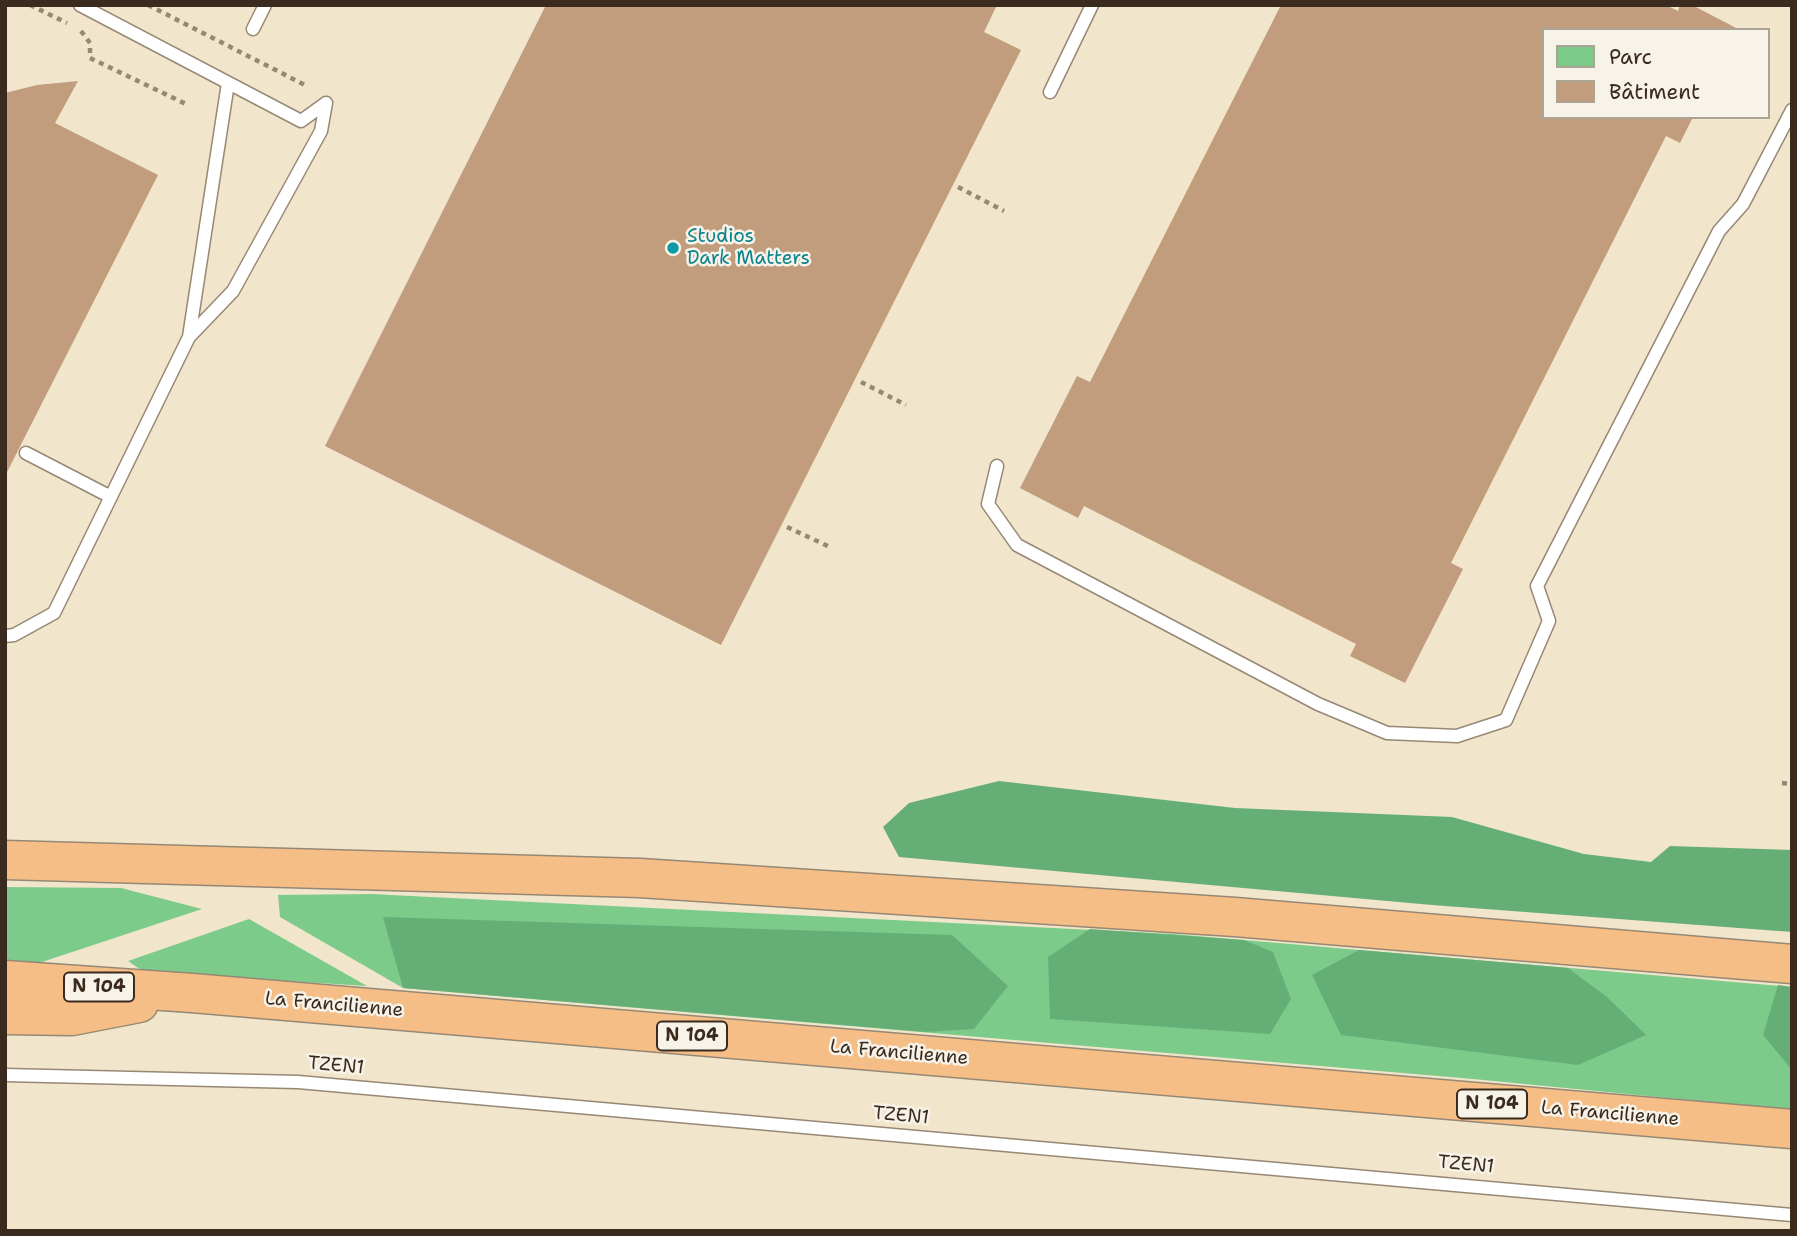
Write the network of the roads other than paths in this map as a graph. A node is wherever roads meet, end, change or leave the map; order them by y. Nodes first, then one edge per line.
1 (80, 5) edge
2 (265, 5) edge
3 (1092, 5) edge
4 (253, 29) dead end
5 (228, 83) junction
6 (1050, 92) dead end
7 (1792, 110) edge
8 (189, 337) junction
9 (26, 453) dead end
10 (997, 466) dead end
11 (111, 497) junction
12 (5, 636) edge
13 (5, 834) edge
14 (5, 860) edge
15 (124, 861) junction
16 (1792, 964) edge
17 (5, 980) edge
18 (192, 993) junction
19 (5, 1015) edge
20 (5, 1074) edge
21 (1792, 1129) edge
22 (1792, 1215) edge

1 - 5 lane
2 - 4 lane
3 - 6 lane
5 - 8 lane
5 - 8 lane
7 - 10 lane
8 - 11 lane
9 - 11 lane
11 - 12 lane
13 - 15 highway
14 - 15 highway
15 - 16 highway
17 - 18 highway, La Francilienne / N 104
18 - 19 highway
18 - 21 highway, La Francilienne / N 104
20 - 22 lane, TZEN1

